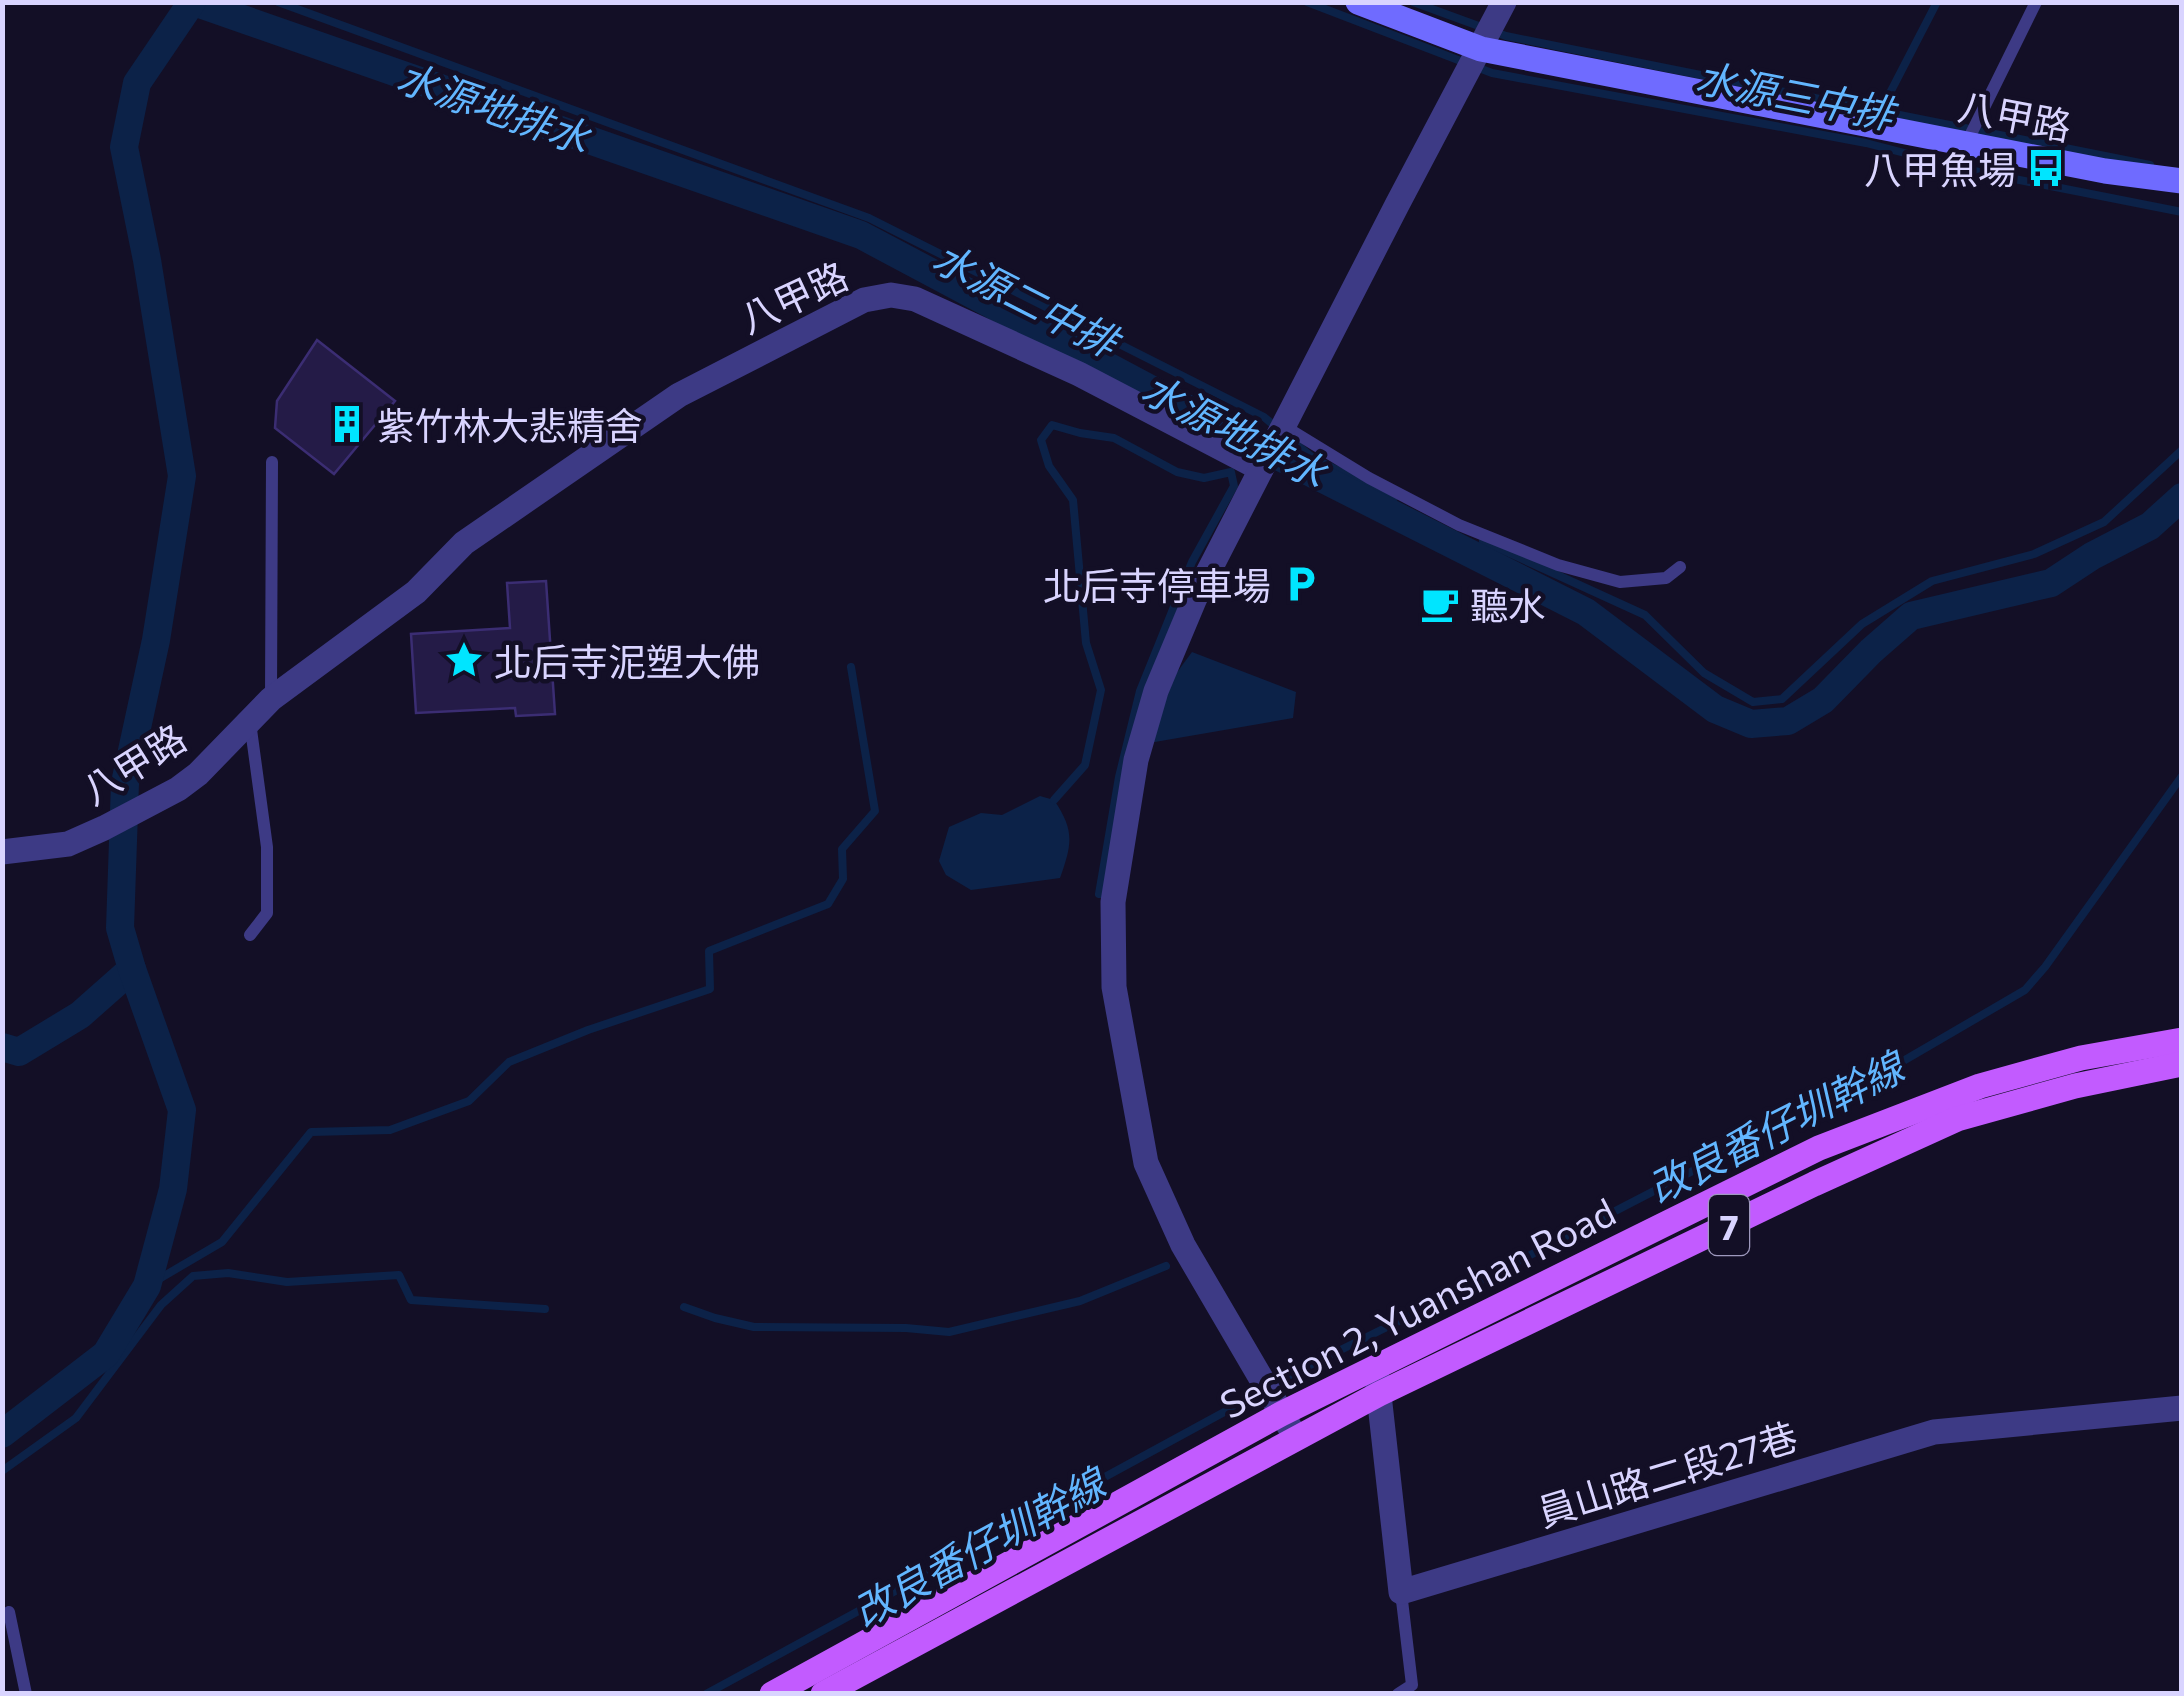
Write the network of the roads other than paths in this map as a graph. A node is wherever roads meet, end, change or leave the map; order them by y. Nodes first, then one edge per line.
1 (1358, 2) edge
2 (1504, 2) edge
3 (2036, 2) edge
4 (1481, 49) junction
5 (1966, 144) junction
6 (2182, 181) edge
7 (1271, 450) junction
8 (272, 462) dead end
9 (1680, 567) dead end
10 (271, 699) junction
11 (250, 720) junction
12 (2, 852) edge
13 (250, 935) dead end
14 (2182, 1040) edge
15 (2182, 1064) edge
16 (1376, 1367) junction
17 (1379, 1394) junction
18 (2182, 1408) edge
19 (1281, 1414) junction
20 (1296, 1438) junction
21 (1402, 1592) junction
22 (9, 1612) dead end
23 (26, 1694) edge
24 (772, 1694) edge
25 (823, 1694) edge
26 (1398, 1694) edge

1 - 4 street, 八甲路
2 - 4 street
3 - 5 lane
4 - 5 street, 八甲路
4 - 7 street
5 - 6 street, 八甲路
7 - 9 lane
7 - 10 street, 八甲路
7 - 19 street
8 - 10 lane
10 - 11 street, 八甲路
11 - 12 street, 八甲路
11 - 13 lane
14 - 16 main road, Section 2, Yuanshan Road / 7
15 - 17 main road, Section 2, Yuanshan Road / 7
16 - 17 street
16 - 19 main road, Section 2, Yuanshan Road / 7
17 - 20 main road, Section 2, Yuanshan Road / 7
17 - 21 street
18 - 21 street, 員山路二段27巷
19 - 20 street
19 - 24 main road, Section 2, Yuanshan Road / 7
20 - 25 main road, Section 2, Yuanshan Road / 7
21 - 26 lane
22 - 23 lane

